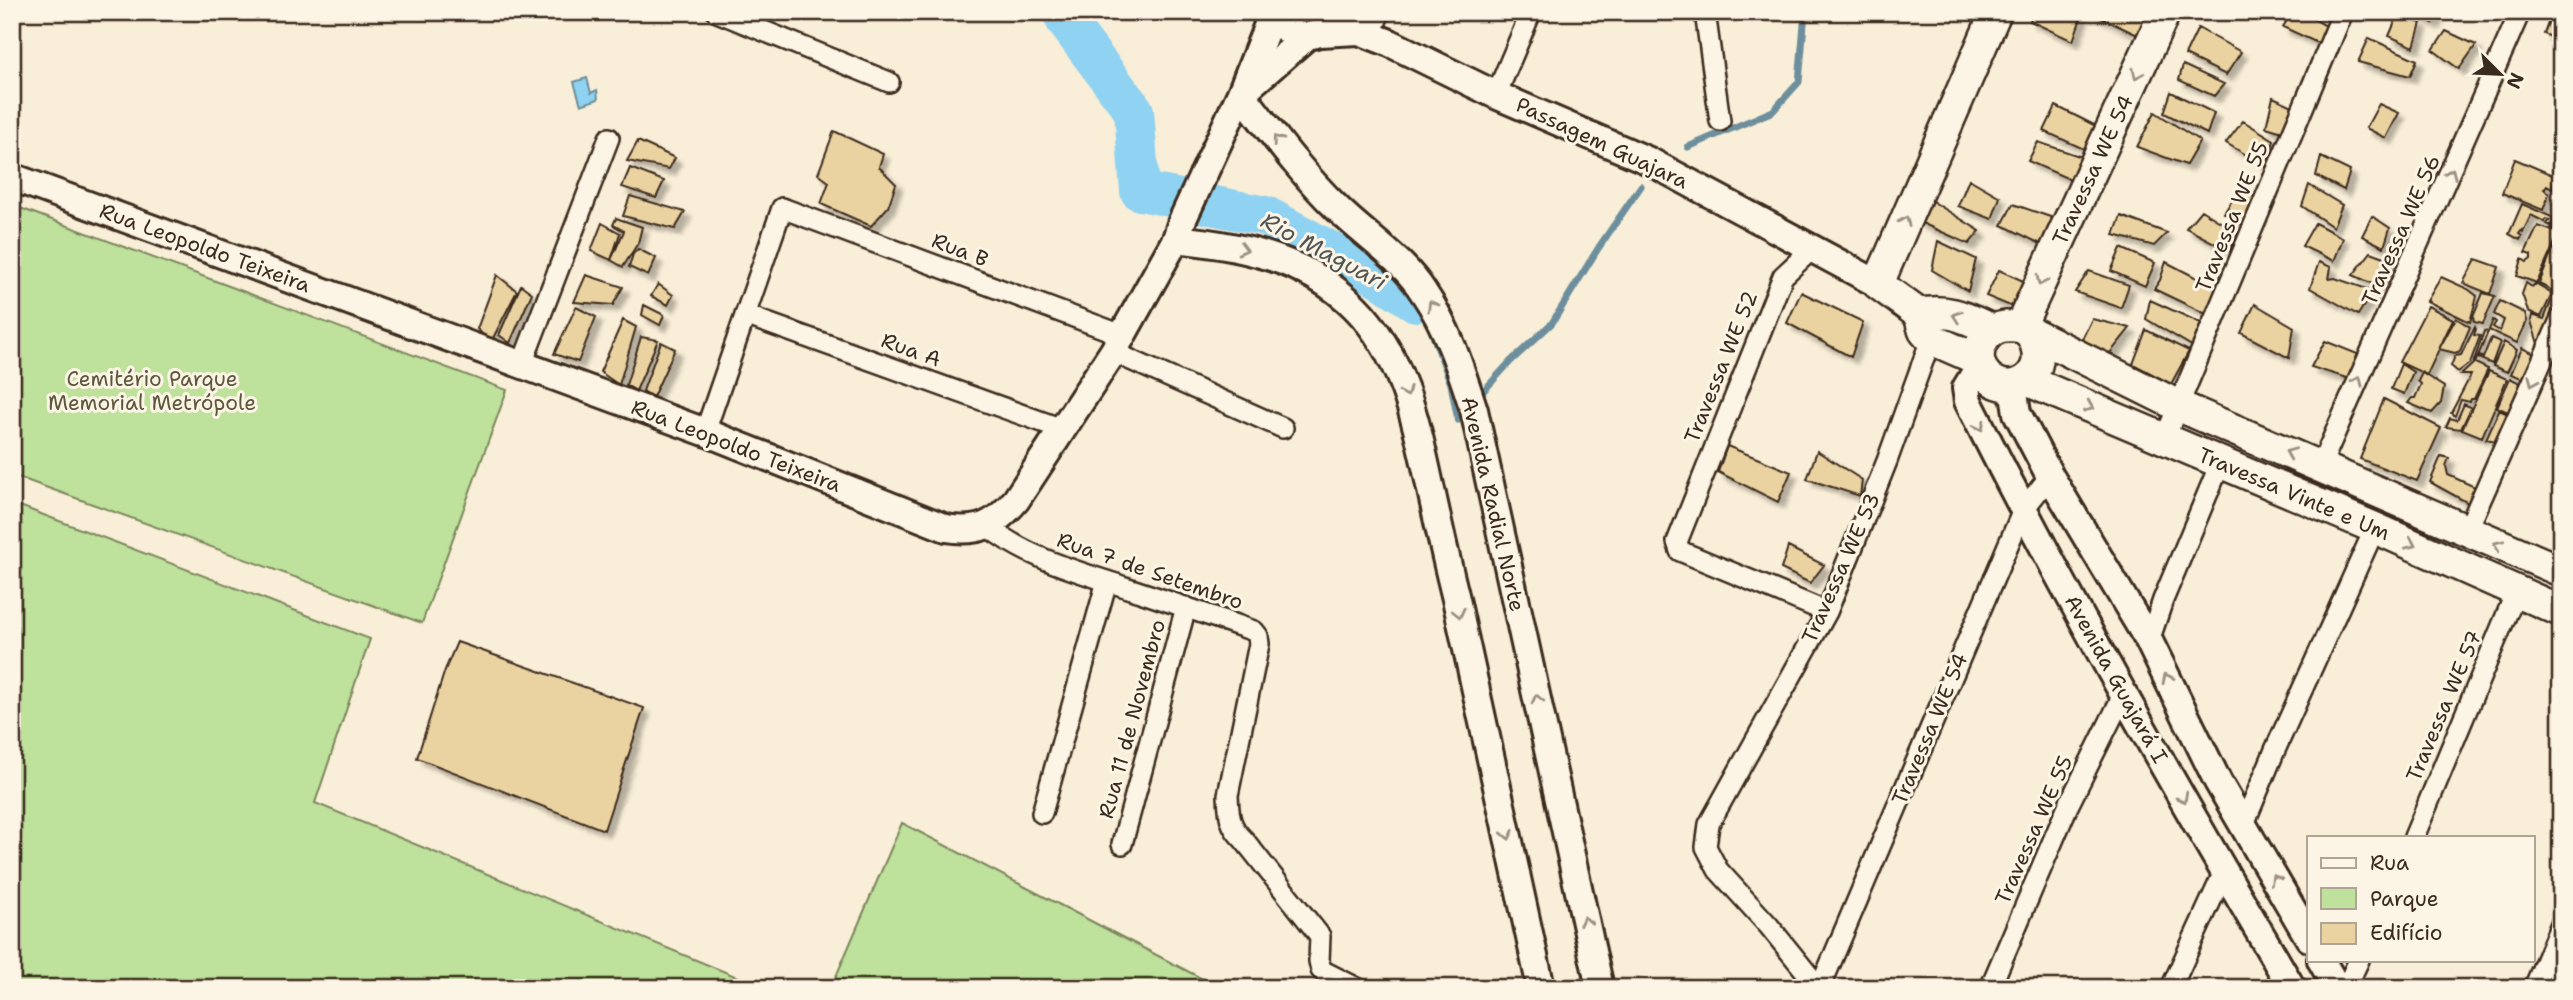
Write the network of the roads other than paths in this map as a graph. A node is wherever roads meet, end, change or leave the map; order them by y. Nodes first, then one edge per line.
1 (716, 12) edge
2 (1274, 12) edge
3 (1337, 12) edge
4 (1531, 12) edge
5 (1705, 12) edge
6 (1996, 12) edge
7 (2165, 12) edge
8 (2343, 12) edge
9 (2520, 12) edge
10 (1376, 23) edge
11 (1313, 35) junction
12 (888, 82) dead end
13 (1241, 93) junction
14 (1496, 95) junction
15 (1720, 121) dead end
16 (609, 138) dead end
17 (12, 177) edge
18 (1179, 230) junction
19 (1812, 249) junction
20 (1878, 284) junction
21 (745, 315) junction
22 (2561, 318) edge
23 (1925, 326) junction
24 (2014, 330) junction
25 (1118, 343) junction
26 (1979, 362) junction
27 (522, 364) junction
28 (2019, 383) junction
29 (2179, 406) junction
30 (1283, 428) dead end
31 (1062, 429) junction
32 (705, 432) junction
33 (2164, 440) junction
34 (2220, 464) junction
35 (2321, 466) junction
36 (2050, 476) junction
37 (2023, 510) junction
38 (987, 526) junction
39 (2375, 528) junction
40 (2467, 531) junction
41 (2561, 571) edge
42 (1107, 581) junction
43 (2516, 592) junction
44 (1186, 607) junction
45 (1827, 611) junction
46 (2561, 611) edge
47 (2149, 641) junction
48 (2124, 693) junction
49 (1042, 814) dead end
50 (2244, 824) junction
51 (2414, 836) edge
52 (1122, 844) dead end
53 (2224, 872) junction
54 (2561, 924) edge
55 (2307, 934) edge
56 (2322, 962) edge
57 (2358, 962) edge
58 (1357, 988) edge
59 (1541, 988) edge
60 (1600, 988) edge
61 (1819, 988) edge
62 (1990, 988) edge
63 (2171, 988) edge
64 (2292, 988) edge
65 (2337, 988) edge
66 (2346, 988) edge
67 (2533, 988) edge

1 - 12 street
2 - 11 main road
2 - 13 main road
3 - 11 main road
4 - 14 street
5 - 15 street
20 -> 6 main road
7 -> 24 main road, Travessa WE 54
8 - 29 street, Travessa WE 55
35 -> 9 street, Travessa WE 56
10 - 11 main road, Passagem Guajara
10 - 14 main road, Passagem Guajara
11 - 13 main road
13 - 18 main road
60 -> 13 main road, Avenida Radial Norte
14 - 19 main road, Passagem Guajara
16 - 27 street
17 - 27 main road, Rua Leopoldo Teixeira
18 - 25 main road
18 -> 59 main road
19 - 20 main road, Passagem Guajara
19 - 45 street, Travessa WE 52
20 - 23 main road
21 - 25 street, Rua B
21 - 31 street, Rua A
21 - 32 street
22 -> 40 street
24 -> 23 main road, Travessa Vinte e Um
23 - 26 main road
23 - 45 street, Travessa WE 53
24 - 26 main road
24 - 28 main road
24 - 29 main road, Travessa Vinte e Um
25 - 30 street, Rua B
25 - 31 main road
26 - 28 main road
26 -> 37 main road, Avenida Guajará I
27 - 32 main road, Rua Leopoldo Teixeira
28 -> 33 main road, Travessa Vinte e Um
28 - 36 main road, Avenida Guajará I
29 - 33 street, Travessa WE 55
35 -> 29 main road, Travessa Vinte e Um
31 - 38 main road
32 - 38 main road, Rua Leopoldo Teixeira
33 - 34 main road, Travessa Vinte e Um
34 - 39 main road, Travessa Vinte e Um
34 - 47 street
35 - 40 main road, Travessa Vinte e Um
36 - 37 street, Travessa WE 54
36 - 47 main road, Avenida Guajará I
37 - 48 main road, Avenida Guajará I
37 - 61 street, Travessa WE 54
38 - 42 street, Rua 7 de Setembro
39 -> 43 main road, Travessa Vinte e Um
39 - 50 street
41 -> 40 main road, Travessa Vinte e Um
42 - 44 street, Rua 7 de Setembro
42 - 49 street
43 - 46 main road, Travessa Vinte e Um
43 - 51 street, Travessa WE 57
44 - 52 street, Rua 11 de Novembro
44 - 58 street, Rua 7 de Setembro
45 - 61 street, Travessa WE 53
50 -> 47 main road, Avenida Guajará I
48 -> 53 main road, Avenida Guajará I
48 - 62 street, Travessa WE 55
55 -> 50 main road, Avenida Guajará I
53 - 63 street
53 - 64 main road, Avenida Guajará I
54 - 67 street
56 - 65 main road
57 - 66 street

